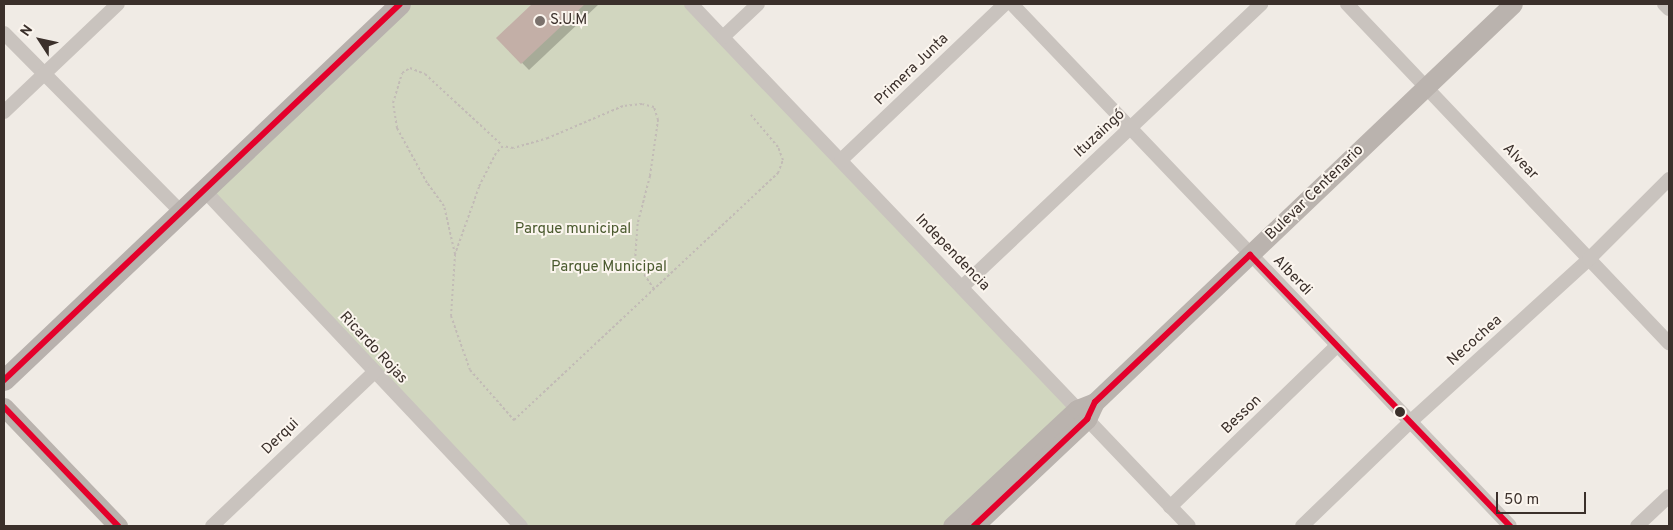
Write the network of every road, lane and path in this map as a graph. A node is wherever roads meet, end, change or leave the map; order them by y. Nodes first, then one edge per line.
1 (118, 4) edge
2 (691, 4) edge
3 (758, 4) edge
4 (1005, 4) edge
5 (1012, 4) edge
6 (1261, 4) edge
7 (1347, 4) edge
8 (1513, 4) edge
9 (1664, 4) edge
10 (390, 7) edge
11 (1669, 9) edge
12 (4, 33) edge
13 (723, 36) junction
14 (43, 75) junction
15 (1426, 87) junction
16 (4, 112) edge
17 (751, 115) dead end
18 (1130, 128) junction
19 (503, 146) junction
20 (841, 160) junction
21 (1669, 179) edge
22 (204, 190) junction
23 (181, 212) junction
24 (455, 254) junction
25 (1250, 255) junction
26 (1589, 259) junction
27 (962, 287) junction
28 (654, 289) junction
29 (1669, 343) edge
30 (1337, 346) junction
31 (374, 372) junction
32 (4, 380) edge
33 (4, 407) edge
34 (1082, 414) junction
35 (1410, 422) junction
36 (1669, 496) edge
37 (1170, 507) junction
38 (118, 526) edge
39 (212, 526) edge
40 (521, 526) edge
41 (952, 526) edge
42 (974, 526) edge
43 (1189, 526) edge
44 (1302, 526) edge
45 (1510, 526) edge
46 (1637, 526) edge

1 - 14 street
2 - 13 street, Independencia
3 - 13 street
4 - 20 street, Primera Junta
5 - 18 street, Alberdi
6 - 18 street, Ituzaingó
7 - 15 street, Alvear
8 - 15 main road, Bulevar Centenario
9 - 11 street
10 - 22 main road
12 - 14 street
13 - 20 street, Independencia
14 - 16 street
14 - 23 street
15 - 25 main road, Bulevar Centenario
15 - 26 street, Alvear
17 - 28 path
18 - 25 street, Alberdi
18 - 27 street, Ituzaingó
19 - 24 path
19 - 24 path
19 - 28 path
20 - 27 street, Independencia
21 - 26 street, Necochea
22 - 23 main road
22 - 31 street, Ricardo Rojas
23 - 32 main road
24 - 28 path
25 - 30 street, Alberdi
25 - 34 main road, Bulevar Centenario
26 - 29 street, Alvear
26 - 35 street, Necochea
27 - 34 street, Independencia
30 - 35 street, Alberdi
30 - 37 street, Besson
31 - 39 street, Derqui
31 - 40 street, Ricardo Rojas
33 - 38 main road
34 - 37 street, Independencia
34 - 41 main road, Bulevar Centenario
34 - 42 main road, Bulevar Centenario
35 - 44 street, Necochea
35 - 45 street, Alberdi
36 - 46 street
37 - 43 street, Independencia

